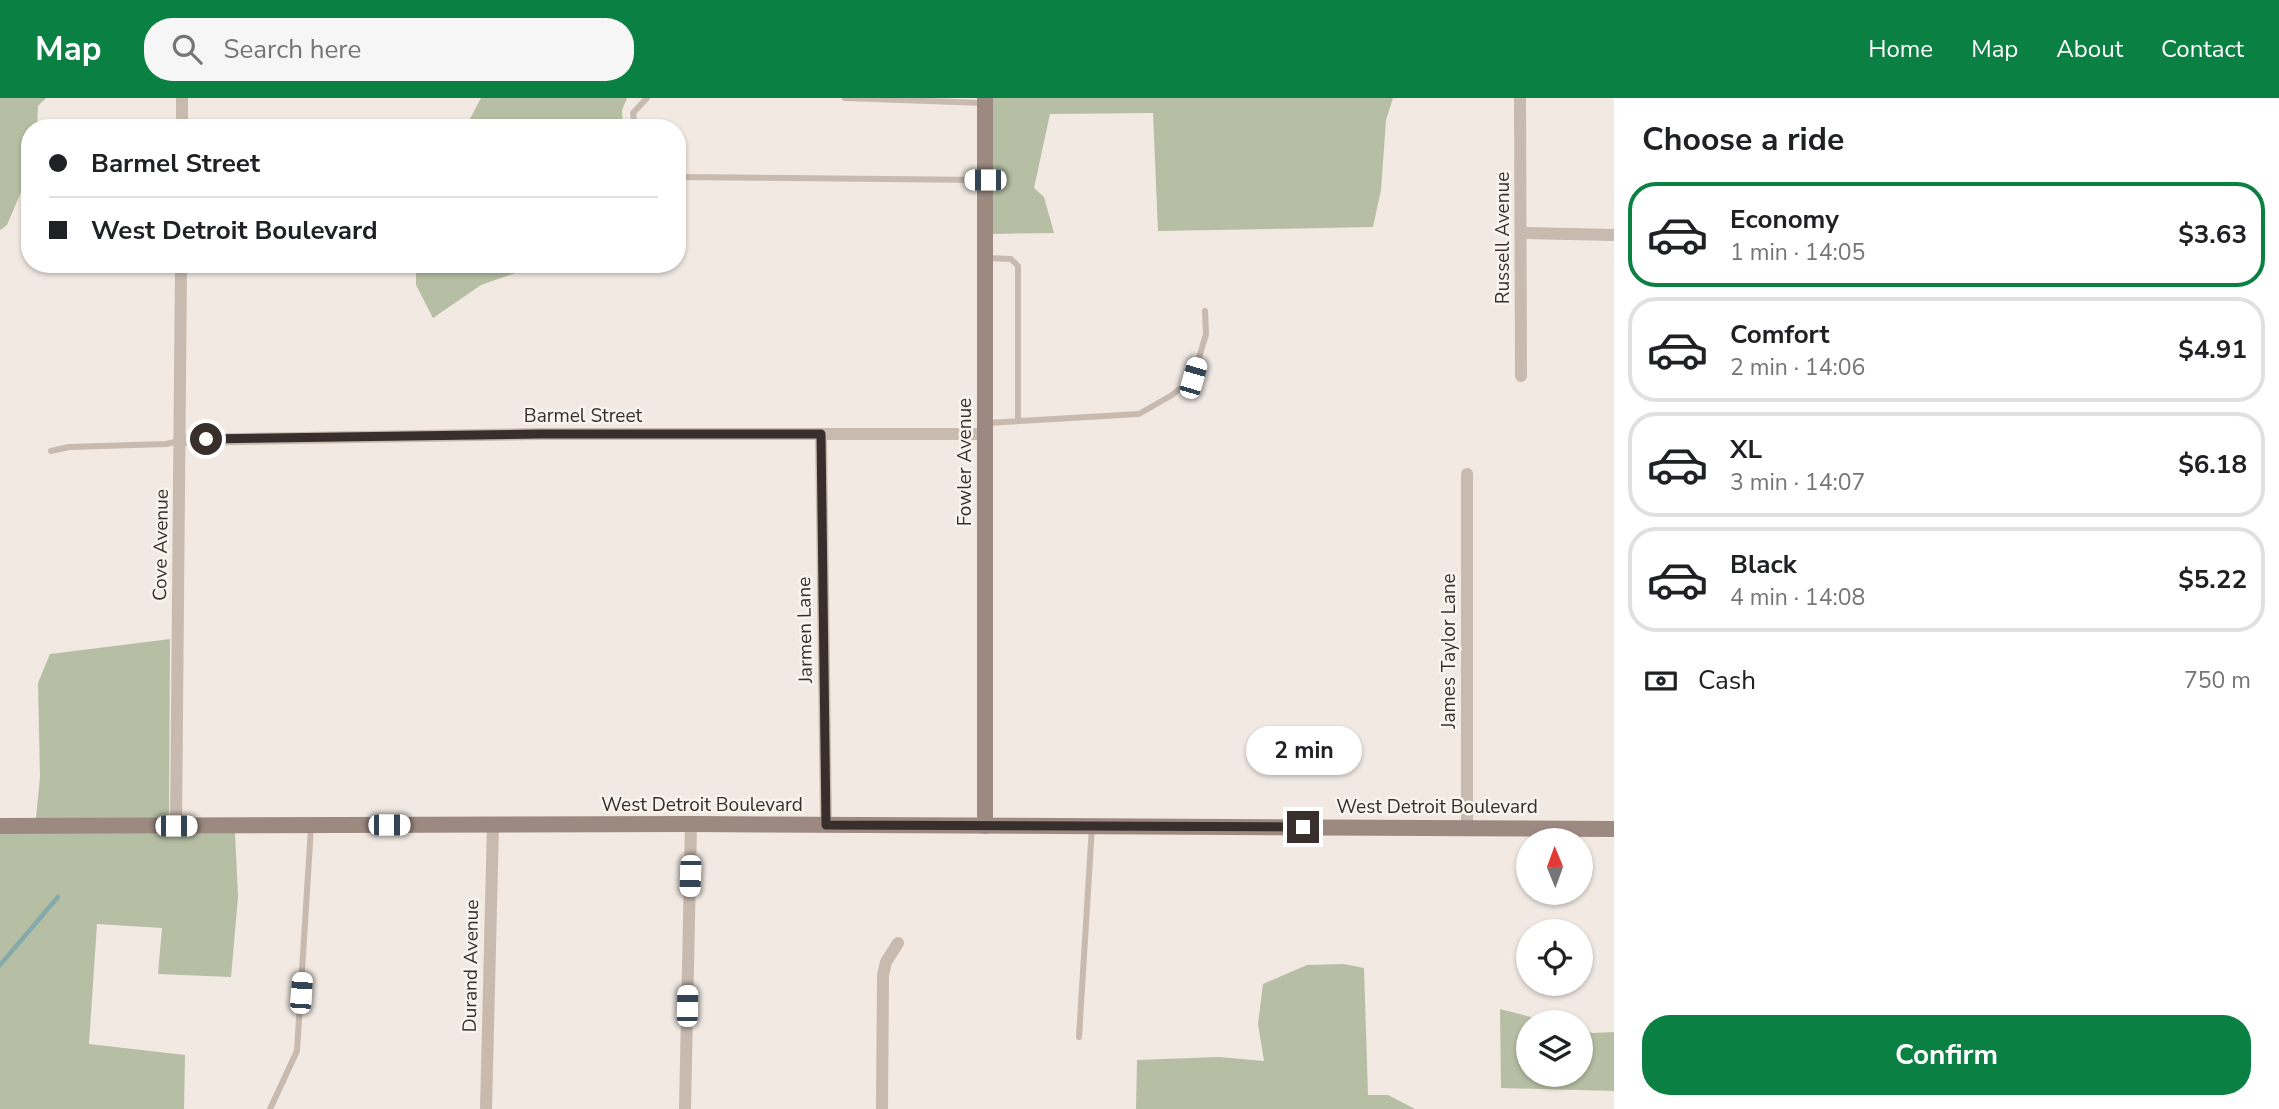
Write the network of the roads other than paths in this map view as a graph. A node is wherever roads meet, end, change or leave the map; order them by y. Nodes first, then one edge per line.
1 (182, 98) edge
2 (647, 98) edge
3 (845, 98) edge
4 (1520, 99) edge
5 (985, 100) edge
6 (182, 119) edge
7 (634, 119) edge
8 (686, 177) edge
9 (985, 180) junction
10 (1521, 233) junction
11 (1614, 235) edge
12 (985, 258) junction
13 (181, 273) edge
14 (1205, 311) dead end
15 (1521, 376) dead end
16 (1018, 421) junction
17 (985, 429) junction
18 (821, 434) junction
19 (180, 440) junction
20 (51, 451) dead end
21 (1467, 474) dead end
22 (493, 824) junction
23 (691, 824) junction
24 (311, 825) junction
25 (826, 825) junction
26 (0, 826) edge
27 (176, 826) junction
28 (985, 826) junction
29 (1092, 826) junction
30 (1467, 828) junction
31 (1614, 828) edge
32 (898, 943) dead end
33 (1079, 1037) dead end
34 (270, 1109) edge
35 (486, 1109) edge
36 (685, 1109) edge
37 (882, 1109) edge

1 - 6 street
2 - 7 lane
3 - 5 lane
4 - 10 street, Russell Avenue
5 - 9 street, Fowler Avenue
8 - 9 lane
9 - 12 street, Fowler Avenue
10 - 11 street
10 - 15 street, Russell Avenue
12 - 16 lane
12 - 17 street, Fowler Avenue
13 - 19 street, Cove Avenue
14 - 16 lane
16 - 17 lane
17 - 18 street, Barmel Street
17 - 28 street, Fowler Avenue
18 - 19 street, Barmel Street
18 - 25 street, Jarmen Lane
19 - 20 lane
19 - 27 street, Cove Avenue
21 - 30 street, James Taylor Lane
22 - 23 street, West Detroit Boulevard
22 - 24 street, West Detroit Boulevard
22 - 35 street, Durand Avenue
23 - 25 street, West Detroit Boulevard
23 - 36 street
24 - 27 street, West Detroit Boulevard
24 - 34 lane
25 - 28 street, West Detroit Boulevard
26 - 27 street, West Detroit Boulevard
28 - 29 street, West Detroit Boulevard
29 - 30 street, West Detroit Boulevard
29 - 33 lane
30 - 31 street, West Detroit Boulevard
32 - 37 street

